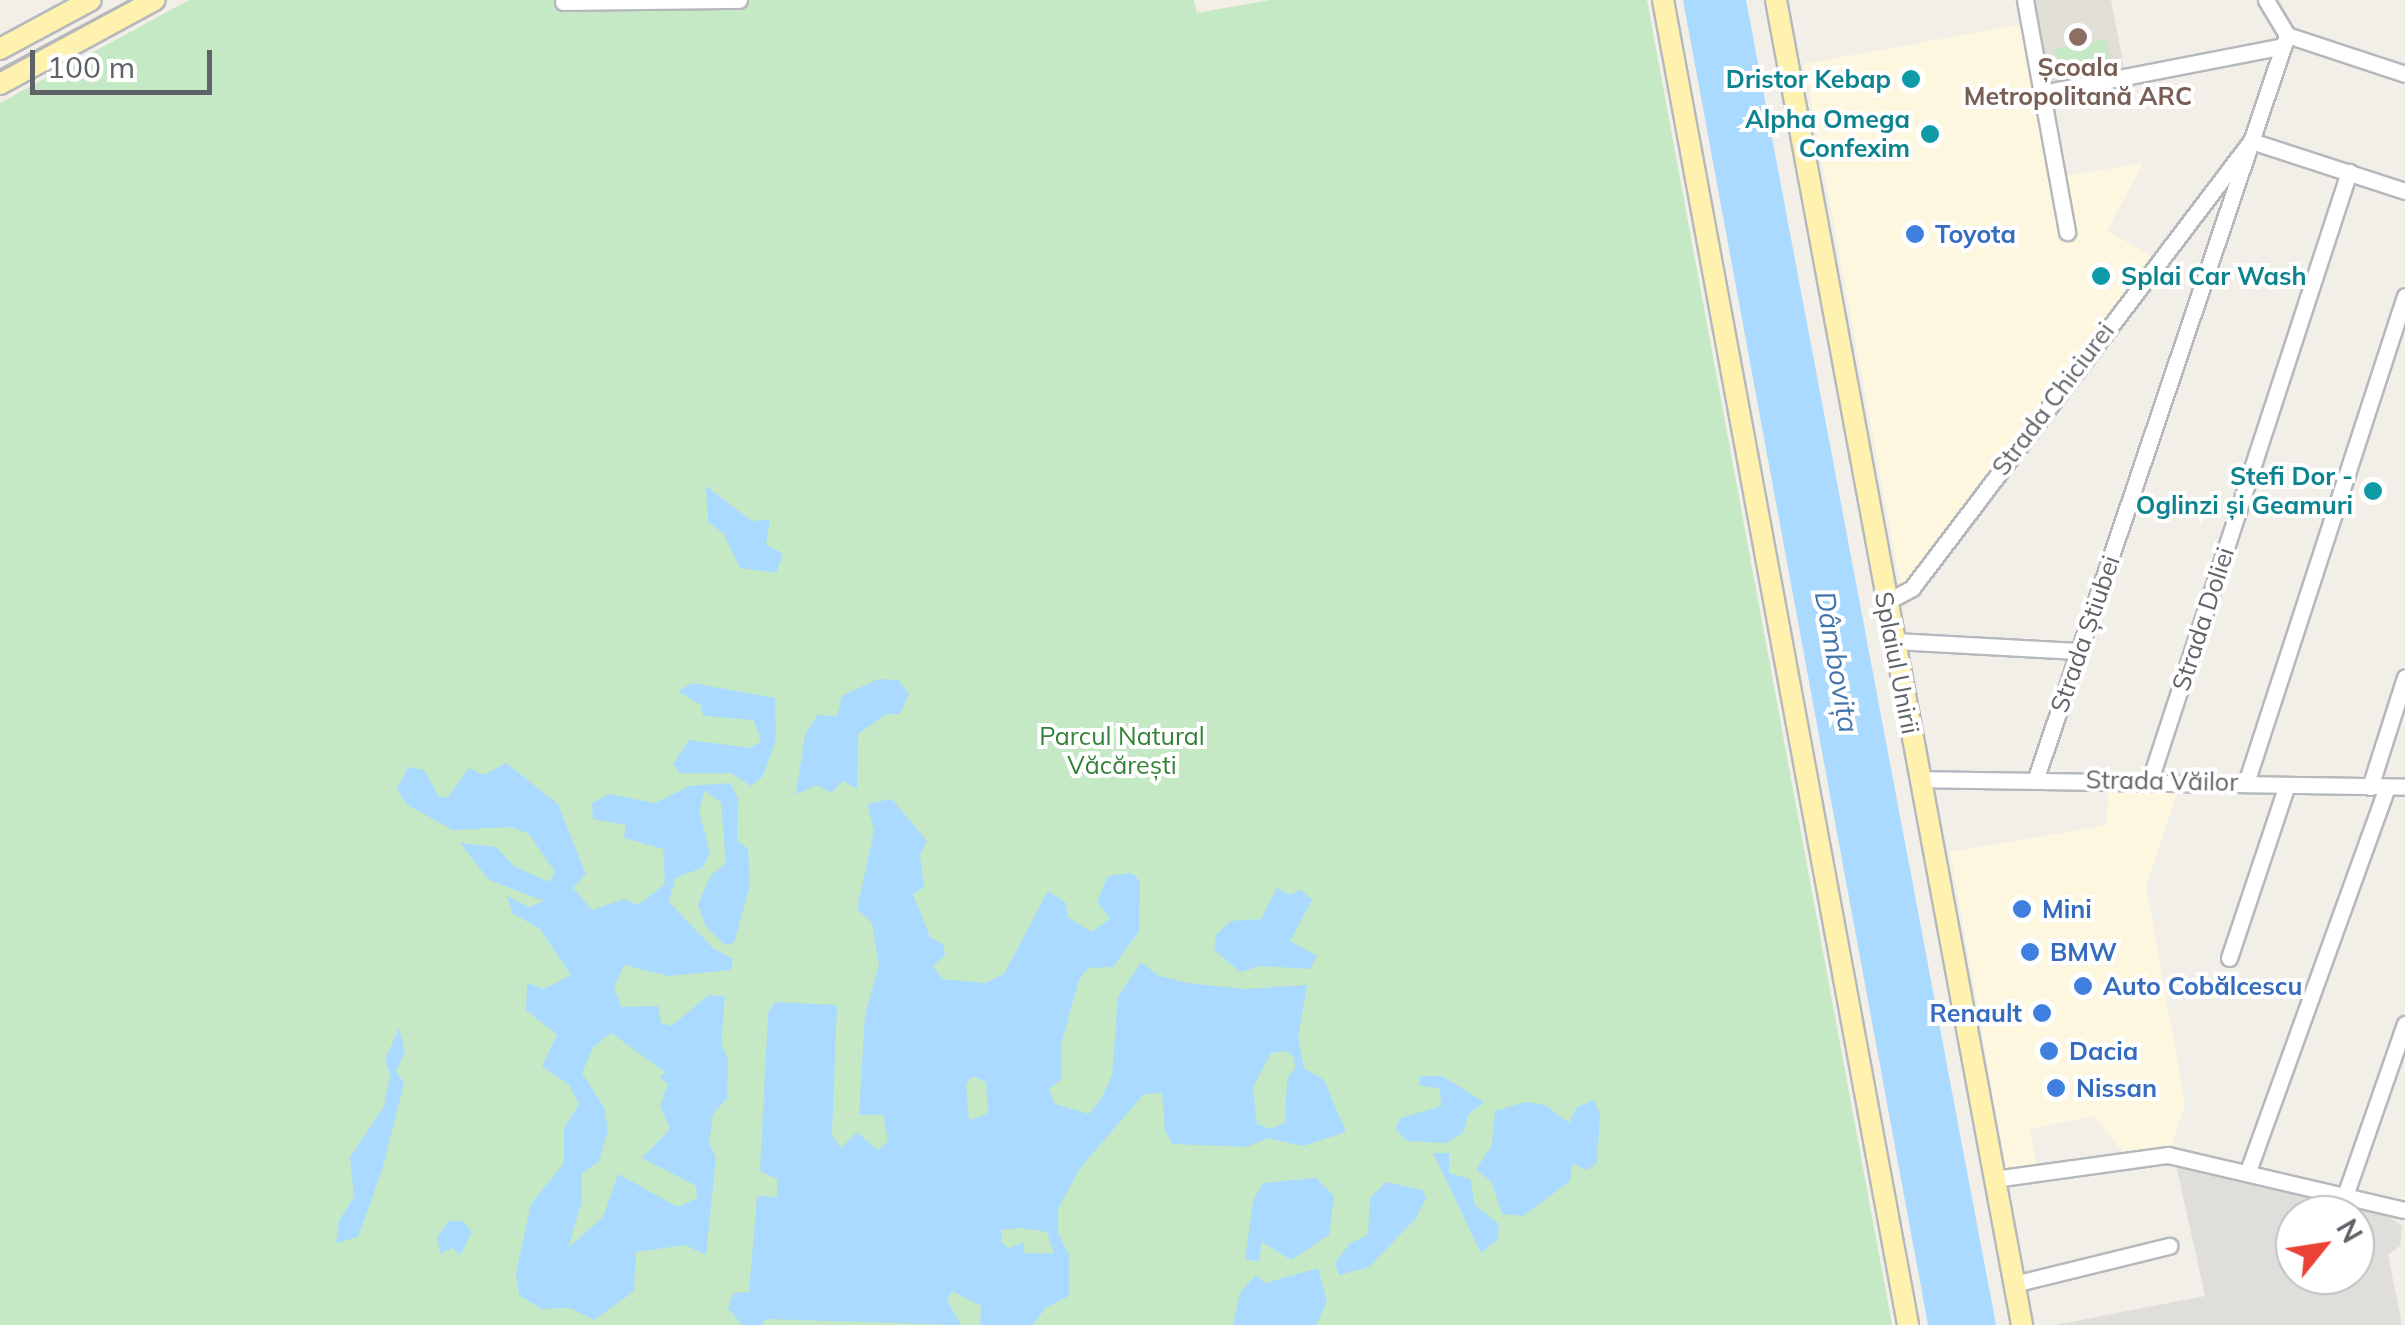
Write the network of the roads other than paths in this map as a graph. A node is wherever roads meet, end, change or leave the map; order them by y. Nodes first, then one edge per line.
1 (91, 0) edge
2 (155, 0) edge
3 (739, 0) edge
4 (1662, 0) edge
5 (1776, 0) edge
6 (2025, 0) edge
7 (2266, 0) edge
8 (563, 2) edge
9 (2285, 40) junction
10 (0, 49) edge
11 (2405, 74) edge
12 (0, 84) edge
13 (2042, 93) junction
14 (2251, 141) junction
15 (2349, 172) junction
16 (2405, 190) edge
17 (2067, 232) dead end
18 (2405, 296) edge
19 (1886, 602) junction
20 (1893, 641) junction
21 (2079, 651) junction
22 (2405, 678) edge
23 (2036, 778) junction
24 (1919, 779) junction
25 (2150, 780) junction
26 (2246, 783) junction
27 (2288, 784) junction
28 (2378, 787) junction
29 (2405, 787) edge
30 (2228, 958) dead end
31 (2405, 1024) edge
32 (2248, 1171) junction
33 (1994, 1179) junction
34 (2346, 1194) junction
35 (2405, 1210) edge
36 (2169, 1246) dead end
37 (2014, 1284) junction
38 (1908, 1325) edge
39 (2022, 1325) edge

1 - 10 main road
2 - 12 main road
3 - 8 street
4 - 38 main road
5 - 19 main road, Splaiul Unirii
6 - 13 street
7 - 9 street
9 - 11 street
9 - 13 street
9 - 14 street, Strada Știubei
13 - 17 street
14 - 15 street
14 - 19 street, Strada Chiciurei
14 - 21 street, Strada Știubei
15 - 16 street
15 - 25 street, Strada Doliei
18 - 26 street
19 - 20 main road, Splaiul Unirii
20 - 21 street
20 - 24 main road, Splaiul Unirii
21 - 23 street, Strada Știubei
22 - 28 street
23 - 24 street, Strada Văilor
23 - 25 street, Strada Văilor
24 - 33 main road, Splaiul Unirii
25 - 26 street, Strada Văilor
26 - 27 street, Strada Văilor
27 - 28 street, Strada Văilor
27 - 30 street
28 - 29 street, Strada Văilor
28 - 32 street
31 - 34 street
32 - 33 street
32 - 34 street
33 - 37 main road, Splaiul Unirii
34 - 35 street
36 - 37 street
37 - 39 main road, Splaiul Unirii

